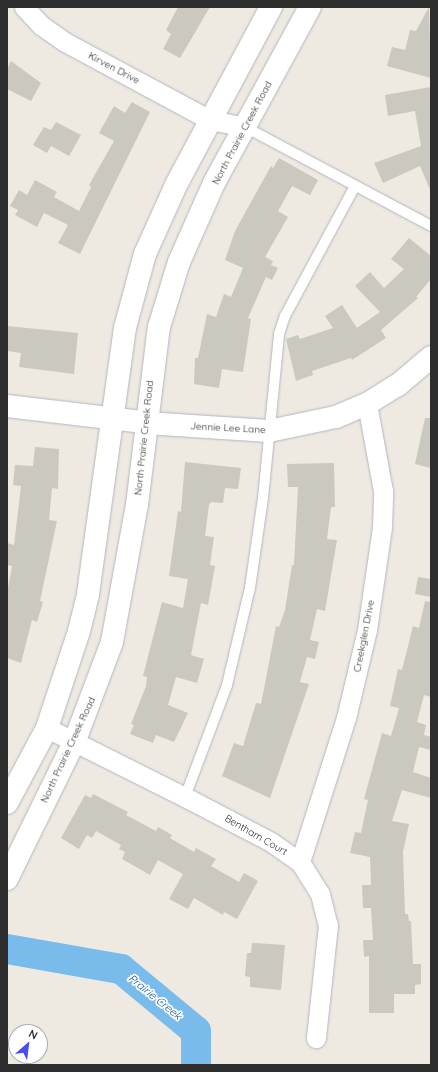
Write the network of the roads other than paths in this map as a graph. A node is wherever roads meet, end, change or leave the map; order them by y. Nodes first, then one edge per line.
1 (24, 7) edge
2 (271, 7) edge
3 (310, 7) edge
4 (210, 120) junction
5 (245, 127) junction
6 (355, 186) junction
7 (431, 226) edge
8 (431, 357) edge
9 (367, 404) junction
10 (7, 406) edge
11 (113, 418) junction
12 (145, 422) junction
13 (269, 430) junction
14 (46, 728) junction
15 (75, 740) junction
16 (185, 797) junction
17 (7, 803) edge
18 (300, 862) junction
19 (7, 879) edge
20 (316, 1038) dead end

1 - 4 street, Kirven Drive
2 - 4 main road
3 - 5 main road, North Prairie Creek Road
4 - 5 street, Kirven Drive
4 - 11 main road
5 - 6 lane
5 - 12 main road, North Prairie Creek Road
6 - 7 lane
6 - 13 lane
8 - 9 main road, Jennie Lee Lane
9 - 13 main road, Jennie Lee Lane
9 - 18 street, Creekglen Drive
10 - 11 main road, Jennie Lee Lane
11 - 12 main road, Jennie Lee Lane
11 - 14 main road
12 - 13 main road, Jennie Lee Lane
12 - 15 main road, North Prairie Creek Road
13 - 16 lane
14 - 15 street, Bentham Court
14 - 17 main road
15 - 16 street, Bentham Court
15 - 19 main road, North Prairie Creek Road
16 - 18 street, Bentham Court
18 - 20 street, Bentham Court

